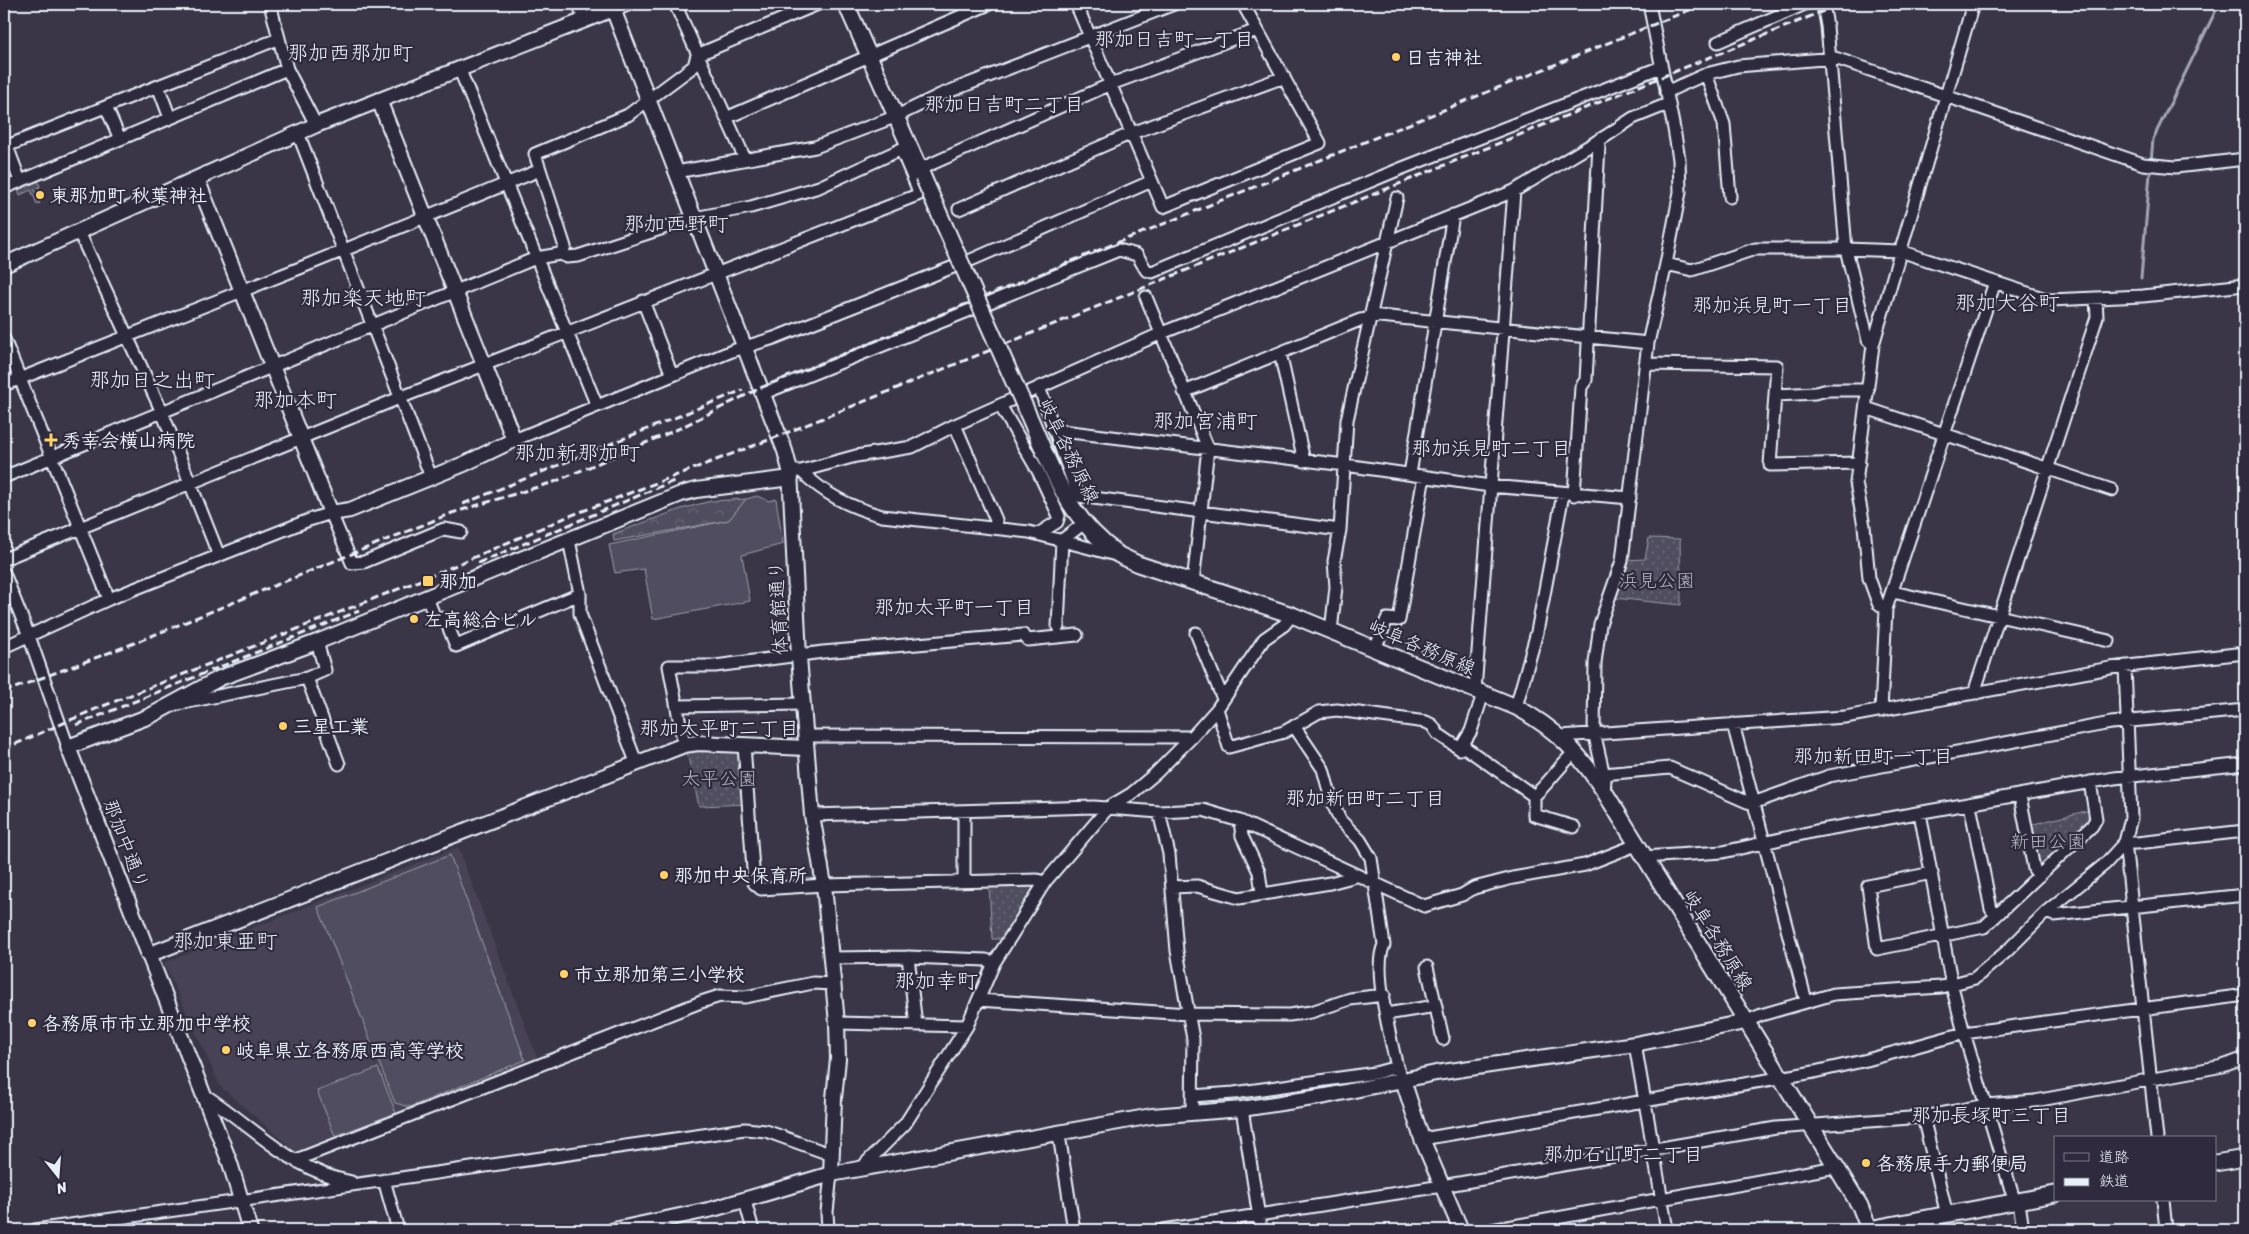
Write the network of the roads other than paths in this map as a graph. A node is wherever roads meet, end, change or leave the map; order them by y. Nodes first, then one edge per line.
1 (270, 4) edge
2 (579, 4) edge
3 (626, 4) edge
4 (675, 4) edge
5 (818, 4) edge
6 (846, 4) edge
7 (989, 4) edge
8 (1076, 4) edge
9 (1174, 4) edge
10 (1244, 4) edge
11 (1649, 4) edge
12 (1804, 4) edge
13 (1823, 4) edge
14 (1972, 4) edge
15 (613, 9) junction
16 (584, 20) junction
17 (1257, 30) junction
18 (1090, 35) junction
19 (278, 39) junction
20 (1718, 42) dead end
21 (697, 55) junction
22 (870, 57) junction
23 (1828, 58) junction
24 (1661, 66) junction
25 (459, 68) junction
26 (287, 69) junction
27 (1706, 74) junction
28 (1284, 77) junction
29 (1111, 84) junction
30 (158, 86) junction
31 (1666, 92) junction
32 (1945, 96) junction
33 (379, 100) junction
34 (647, 100) junction
35 (1668, 104) junction
36 (106, 107) junction
37 (897, 116) junction
38 (170, 118) junction
39 (726, 118) junction
40 (316, 125) junction
41 (1132, 133) junction
42 (298, 134) junction
43 (120, 139) junction
44 (1597, 141) junction
45 (6, 147) edge
46 (905, 147) junction
47 (745, 159) junction
48 (2245, 159) edge
49 (540, 170) junction
50 (676, 172) junction
51 (921, 173) junction
52 (197, 179) junction
53 (20, 181) junction
54 (1152, 181) junction
55 (506, 184) junction
56 (4, 188) edge
57 (1514, 191) junction
58 (1730, 197) dead end
59 (1397, 198) dead end
60 (959, 209) dead end
61 (1453, 215) junction
62 (425, 218) junction
63 (694, 218) junction
64 (79, 232) junction
65 (1388, 241) junction
66 (1846, 248) junction
67 (344, 250) junction
68 (1900, 251) junction
69 (560, 254) junction
70 (536, 258) junction
71 (1666, 264) junction
72 (4, 265) edge
73 (715, 272) junction
74 (1995, 282) junction
75 (2245, 285) edge
76 (242, 290) junction
77 (454, 292) junction
78 (1146, 297) dead end
79 (2096, 299) junction
80 (643, 301) junction
81 (1369, 317) junction
82 (1435, 322) junction
83 (373, 325) junction
84 (1505, 330) junction
85 (567, 332) junction
86 (1162, 333) junction
87 (126, 335) junction
88 (1588, 337) junction
89 (4, 339) edge
90 (1648, 343) junction
91 (1872, 345) junction
92 (745, 348) junction
93 (1280, 353) junction
94 (1645, 364) junction
95 (484, 365) junction
96 (272, 367) junction
97 (672, 375) junction
98 (20, 378) junction
99 (4, 385) edge
100 (1039, 387) junction
101 (1868, 390) junction
102 (1184, 392) junction
103 (762, 394) junction
104 (1777, 395) junction
105 (402, 397) junction
106 (1000, 405) junction
107 (598, 406) junction
108 (1866, 408) junction
109 (162, 412) junction
110 (956, 425) junction
111 (1054, 430) junction
112 (1944, 434) junction
113 (301, 438) junction
114 (514, 440) junction
115 (1208, 448) junction
116 (52, 458) junction
117 (1304, 461) junction
118 (1859, 463) junction
119 (1344, 465) junction
120 (2047, 468) junction
121 (794, 473) junction
122 (1410, 474) junction
123 (1424, 476) junction
124 (4, 477) edge
125 (431, 477) junction
126 (191, 483) junction
127 (1490, 486) junction
128 (2112, 490) dead end
129 (1568, 494) junction
130 (1630, 498) junction
131 (1202, 512) junction
132 (331, 513) junction
133 (1083, 524) junction
134 (80, 528) junction
135 (995, 528) junction
136 (1340, 530) junction
137 (461, 532) dead end
138 (1038, 534) junction
139 (569, 540) junction
140 (1062, 540) junction
141 (1119, 555) junction
142 (219, 556) junction
143 (4, 559) edge
144 (4, 573) edge
145 (1193, 583) junction
146 (1893, 592) junction
147 (580, 594) junction
148 (427, 598) junction
149 (109, 600) junction
150 (1886, 609) junction
151 (1292, 615) junction
152 (1998, 616) junction
153 (1058, 627) dead end
154 (1331, 631) junction
155 (1196, 634) dead end
156 (1077, 635) dead end
157 (29, 636) junction
158 (2109, 641) dead end
159 (317, 642) junction
160 (4, 647) edge
161 (1375, 649) junction
162 (2245, 653) edge
163 (799, 657) junction
164 (2125, 666) junction
165 (307, 678) junction
166 (1479, 692) junction
167 (1977, 693) junction
168 (176, 704) junction
169 (803, 704) junction
170 (1220, 704) junction
171 (676, 706) junction
172 (1516, 707) junction
173 (2245, 710) edge
174 (1881, 711) junction
175 (2126, 722) junction
176 (1733, 724) junction
177 (1294, 726) junction
178 (1594, 732) junction
179 (1560, 736) junction
180 (1192, 737) junction
181 (806, 742) junction
182 (684, 745) junction
183 (744, 745) junction
184 (1463, 746) junction
185 (68, 747) junction
186 (1575, 752) junction
187 (636, 762) junction
188 (339, 764) dead end
189 (2245, 764) edge
190 (1603, 774) junction
191 (2128, 776) junction
192 (2090, 782) junction
193 (1604, 791) junction
194 (1534, 796) junction
195 (2020, 796) junction
196 (1753, 803) junction
197 (1970, 805) junction
198 (1109, 807) junction
199 (964, 811) junction
200 (1159, 812) junction
201 (1920, 813) junction
202 (812, 815) junction
203 (1240, 822) junction
204 (1574, 827) dead end
205 (2245, 831) edge
206 (2125, 842) junction
207 (1763, 844) junction
208 (1640, 851) junction
209 (1932, 873) junction
210 (1356, 876) junction
211 (2039, 876) junction
212 (964, 882) junction
213 (1045, 882) junction
214 (1376, 884) junction
215 (824, 885) junction
216 (1172, 887) junction
217 (1262, 893) junction
218 (2245, 895) edge
219 (2132, 907) junction
220 (2046, 912) junction
221 (1996, 916) junction
222 (1943, 934) junction
223 (148, 955) junction
224 (908, 957) junction
225 (830, 958) junction
226 (994, 963) junction
227 (1427, 967) dead end
228 (833, 984) junction
229 (1952, 986) junction
230 (1384, 995) junction
231 (2245, 995) edge
232 (978, 1000) junction
233 (1806, 1001) junction
234 (1436, 1006) junction
235 (2143, 1009) junction
236 (1188, 1014) junction
237 (1386, 1014) junction
238 (1745, 1022) junction
239 (836, 1023) junction
240 (916, 1025) junction
241 (967, 1026) junction
242 (1964, 1033) junction
243 (1443, 1039) dead end
244 (1635, 1044) junction
245 (2245, 1058) edge
246 (1397, 1066) junction
247 (1780, 1076) junction
248 (2150, 1078) junction
249 (1403, 1080) junction
250 (203, 1094) junction
251 (1192, 1096) junction
252 (1644, 1100) junction
253 (1986, 1105) junction
254 (1242, 1109) junction
255 (1192, 1112) junction
256 (1923, 1117) junction
257 (1809, 1124) junction
258 (1059, 1135) junction
259 (2157, 1136) edge
260 (1422, 1139) junction
261 (1652, 1150) junction
262 (832, 1155) junction
263 (2245, 1158) edge
264 (297, 1162) junction
265 (2216, 1163) edge
266 (1836, 1167) junction
267 (865, 1169) junction
268 (831, 1174) junction
269 (384, 1180) junction
270 (360, 1184) junction
271 (1442, 1186) junction
272 (2054, 1194) edge
273 (242, 1200) junction
274 (1661, 1200) junction
275 (745, 1201) junction
276 (2017, 1202) junction
277 (2163, 1202) edge
278 (1259, 1215) junction
279 (1947, 1215) junction
280 (638, 1228) edge
281 (35, 1230) edge
282 (250, 1230) edge
283 (398, 1230) edge
284 (614, 1230) edge
285 (753, 1230) edge
286 (828, 1230) edge
287 (1074, 1230) edge
288 (1163, 1230) edge
289 (1261, 1230) edge
290 (1461, 1230) edge
291 (1491, 1230) edge
292 (1666, 1230) edge
293 (1867, 1230) edge
294 (2023, 1230) edge
295 (2166, 1230) edge

1 - 19 street
2 - 16 street
3 - 15 street
4 - 21 street
5 - 21 street
6 - 22 main road, 岐阜各務原線
7 - 22 street
8 - 18 street
9 - 18 street
10 - 17 street
11 - 24 street
12 - 20 street
13 - 23 street
14 - 32 street
15 - 16 street
15 - 34 street, 体育館通り
16 - 25 street
17 - 28 street
17 - 29 street
18 - 29 street
18 - 37 street
19 - 26 street
19 - 30 street
21 - 34 street
21 - 39 street
22 - 37 main road, 岐阜各務原線
22 - 39 street
23 - 27 street
23 - 32 street
23 - 66 street
24 - 31 street
24 - 103 street
25 - 33 street
25 - 55 street
26 - 38 street
26 - 40 street
27 - 31 street
27 - 58 street
28 - 41 street
28 - 54 street
29 - 41 street
29 - 51 street
30 - 36 street
30 - 38 street
31 - 35 street
32 - 48 street
32 - 68 street
33 - 40 street
33 - 62 street
34 - 49 street
34 - 50 street, 体育館通り
35 - 44 street
35 - 71 street
36 - 43 street
36 - 45 street
37 - 46 main road, 岐阜各務原線
37 - 47 street
38 - 43 street
39 - 47 street
40 - 42 street
41 - 54 street
41 - 60 street
42 - 52 street
42 - 67 street
43 - 53 street
44 - 57 street
44 - 88 street
45 - 53 street
46 - 51 main road, 岐阜各務原線
46 - 63 street
46 - 73 street
47 - 50 street
49 - 55 street
49 - 69 street
50 - 63 street, 体育館通り
51 - 133 main road, 岐阜各務原線, bridge
52 - 64 street
52 - 76 street
53 - 56 street
54 - 92 street
55 - 62 street
55 - 70 street
57 - 61 street
57 - 84 street
59 - 65 street
61 - 65 street
61 - 82 street
62 - 67 street
62 - 77 street
63 - 69 street
63 - 73 street, 体育館通り
64 - 72 street
64 - 87 street
65 - 81 street
65 - 86 street
66 - 68 street
66 - 71 street
66 - 91 street
67 - 76 street
67 - 83 street
68 - 74 street
68 - 91 street
69 - 70 street
70 - 77 street
70 - 85 street
71 - 90 street
73 - 80 street
73 - 92 street, 体育館通り
74 - 79 street
74 - 112 street
75 - 79 street
76 - 87 street
76 - 96 street
77 - 83 street
77 - 95 street
78 - 86 street
79 - 120 street
80 - 85 street
80 - 97 street
81 - 82 street
81 - 93 street
81 - 119 street
82 - 84 street
82 - 122 street
83 - 96 street
83 - 105 street
84 - 88 street
84 - 127 street
85 - 95 street
85 - 107 street
86 - 100 street
86 - 102 street
87 - 98 street
87 - 109 street
88 - 90 street
88 - 129 street
89 - 98 street
90 - 94 street
91 - 101 street
92 - 97 street
92 - 103 street, 体育館通り
93 - 102 street
93 - 117 street
94 - 104 street
94 - 130 street
95 - 105 street
95 - 114 street
96 - 109 street
96 - 113 street
97 - 107 street
98 - 99 street
98 - 116 street
100 - 106 street
100 - 111 street
101 - 104 street
101 - 108 street
102 - 115 street
103 - 121 street, 体育館通り
104 - 118 street
105 - 113 street
105 - 125 street
106 - 110 street
106 - 138 street
107 - 114 street
108 - 112 street
108 - 118 street
109 - 116 street
109 - 126 street
110 - 121 street
110 - 135 street
111 - 115 street
111 - 131 street
112 - 120 street
112 - 146 street
113 - 126 street
113 - 132 street
114 - 125 street
115 - 117 street
115 - 131 street
116 - 124 street
116 - 134 street
117 - 119 street
118 - 150 street
119 - 122 street
119 - 136 street
120 - 128 street
120 - 152 street
121 - 135 street
121 - 139 street
121 - 163 street, 体育館通り
122 - 123 street
123 - 127 street
123 - 161 street
125 - 132 street
126 - 134 street
126 - 142 street
127 - 129 street
127 - 166 street
129 - 130 street
129 - 172 street
130 - 178 street
131 - 136 street
131 - 145 street
132 - 137 street
132 - 142 street
133 - 140 street
133 - 141 main road, 岐阜各務原線
134 - 143 street
134 - 149 street
135 - 138 street
136 - 154 street
138 - 140 street
139 - 147 street
139 - 148 street
140 - 141 street
140 - 153 street
141 - 145 main road, 岐阜各務原線
142 - 149 street
144 - 157 street
145 - 151 main road, 岐阜各務原線
146 - 150 street
146 - 152 street
147 - 148 street
147 - 187 street
148 - 159 street
149 - 157 street
150 - 174 street
151 - 154 main road, 岐阜各務原線
151 - 170 street
152 - 158 street
152 - 167 street
154 - 161 main road, 岐阜各務原線
155 - 170 street
156 - 163 street
157 - 160 street
157 - 185 street
159 - 165 street
159 - 168 street
161 - 166 main road, 岐阜各務原線
162 - 164 street
163 - 169 street, 体育館通り
163 - 171 street
164 - 167 street
164 - 175 street
165 - 168 street
165 - 188 street
166 - 172 main road, 岐阜各務原線
166 - 184 street
167 - 174 street
168 - 185 street
169 - 171 street
169 - 181 street, 体育館通り
170 - 177 street
170 - 180 street
171 - 182 street
172 - 179 main road, 岐阜各務原線
173 - 175 street
174 - 176 street
175 - 191 street
175 - 196 street
176 - 178 street
176 - 196 street
177 - 184 street
177 - 214 street
178 - 179 street
178 - 190 street
179 - 186 main road, 岐阜各務原線
180 - 181 street
180 - 198 street
181 - 183 street
181 - 202 street, 体育館通り
182 - 183 street
182 - 187 street
183 - 215 street
184 - 194 street
185 - 223 street, 那加中通り
186 - 193 main road, 岐阜各務原線
186 - 194 street
187 - 223 street
189 - 191 street
190 - 193 street
190 - 196 street
191 - 192 street
191 - 206 street
192 - 195 street
192 - 211 street
193 - 208 main road, 岐阜各務原線
194 - 204 street
195 - 197 street
195 - 211 street
196 - 207 street
197 - 201 street
197 - 221 street
198 - 199 street
198 - 200 street
198 - 213 street
199 - 202 street
199 - 212 street
200 - 203 street
200 - 216 street
201 - 207 street
201 - 209 street
202 - 215 street
203 - 210 street
203 - 217 street
205 - 206 street
206 - 219 street
206 - 220 street
207 - 208 street
207 - 233 street
208 - 214 street
208 - 238 main road, 岐阜各務原線
209 - 222 street
209 - 222 street
210 - 214 street
210 - 217 street
211 - 221 street
212 - 213 street
212 - 215 street
213 - 226 street
214 - 230 street
215 - 225 street
216 - 217 street
216 - 236 street
218 - 219 street
219 - 220 street
219 - 235 street
220 - 229 street
221 - 222 street
222 - 229 street
223 - 250 street, 那加中通り
224 - 225 street
224 - 226 street
224 - 240 street
225 - 228 street
226 - 232 street
227 - 234 street
228 - 239 street
228 - 264 street
229 - 233 street
229 - 242 street
230 - 236 street
230 - 237 street
231 - 235 street
232 - 236 street
232 - 241 street
233 - 238 street
234 - 237 street
234 - 243 street
235 - 242 street
235 - 248 street
236 - 251 street
237 - 246 street
238 - 244 street
238 - 247 main road, 岐阜各務原線
239 - 240 street
239 - 262 street
240 - 241 street
241 - 267 street
242 - 247 street
242 - 253 street
244 - 249 street
244 - 252 street
245 - 248 street
246 - 249 street
246 - 251 street
247 - 252 street
247 - 257 main road, 岐阜各務原線
248 - 253 street
248 - 259 street
249 - 254 street
249 - 260 street
250 - 264 street
250 - 273 street, 那加中通り
251 - 255 street
252 - 260 street
252 - 261 street
253 - 256 street
253 - 276 street
254 - 255 street
254 - 278 street
255 - 258 street
256 - 257 street
256 - 279 street
257 - 261 street
257 - 266 main road, 岐阜各務原線
258 - 267 street
258 - 287 street
260 - 271 street
261 - 271 street
261 - 274 street
262 - 268 street
262 - 269 street
263 - 265 main road
264 - 270 street
266 - 274 street
266 - 293 main road, 岐阜各務原線
267 - 268 street
268 - 275 street
268 - 286 street
269 - 270 street
269 - 283 street
270 - 273 street
271 - 278 street
271 - 290 street
272 - 276 main road, 岐阜各務原線
273 - 281 street
273 - 282 street
274 - 291 street
274 - 292 street
275 - 280 street
275 - 285 street
276 - 279 main road, 岐阜各務原線
276 - 294 street
277 - 295 street
278 - 288 street
278 - 289 street
279 - 293 main road, 岐阜各務原線
280 - 284 street

